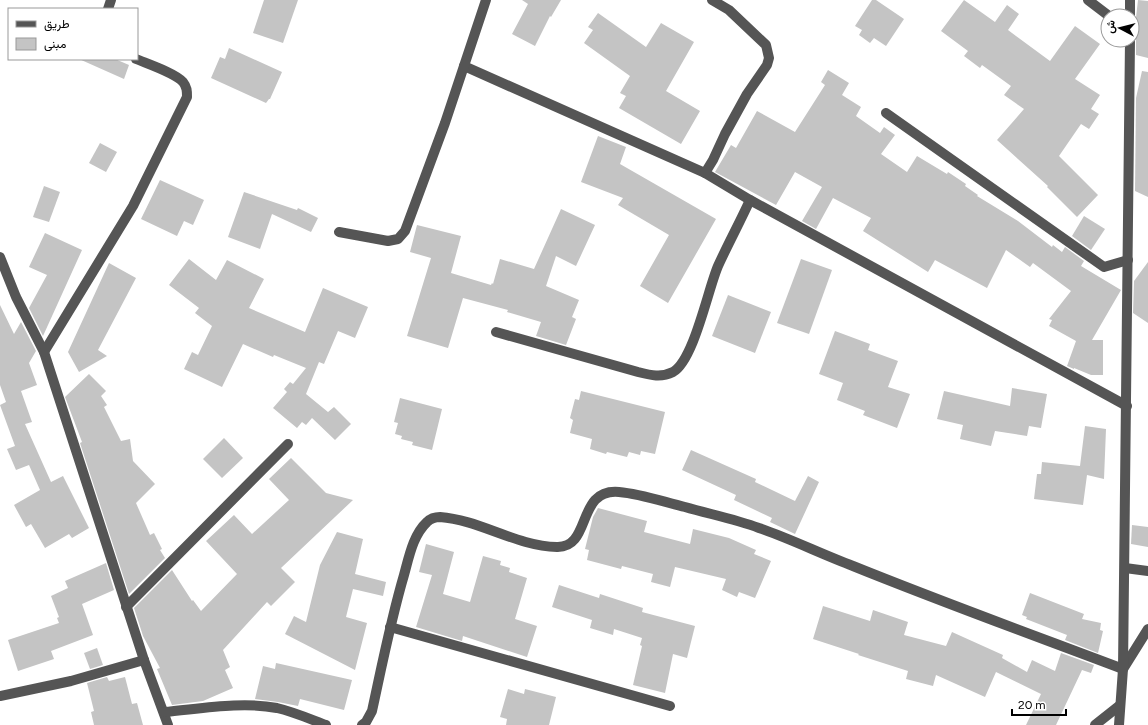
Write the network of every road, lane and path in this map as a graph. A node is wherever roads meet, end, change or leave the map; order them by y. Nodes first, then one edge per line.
1 (486, 0) edge
2 (712, 0) edge
3 (1088, 0) edge
4 (1100, 9) edge
5 (1130, 48) edge
6 (138, 60) edge
7 (464, 66) junction
8 (886, 113) dead end
9 (705, 173) junction
10 (750, 200) junction
11 (339, 232) dead end
12 (0, 258) edge
13 (1128, 260) junction
14 (496, 332) dead end
15 (44, 352) junction
16 (1127, 406) junction
17 (288, 444) dead end
18 (1125, 568) junction
19 (1148, 571) edge
20 (126, 607) junction
21 (390, 627) junction
22 (1148, 629) edge
23 (144, 660) junction
24 (1123, 668) junction
25 (0, 696) edge
26 (670, 706) dead end
27 (1119, 706) junction
28 (164, 712) junction
29 (168, 725) edge
30 (326, 725) edge
31 (362, 725) edge
32 (1095, 725) edge
33 (1118, 725) edge

1 - 7 street
2 - 9 street
3 - 4 street
5 - 13 street
6 - 15 street
7 - 9 street
7 - 11 street
8 - 13 street
9 - 10 street
10 - 14 street
10 - 16 street
12 - 15 street
13 - 16 street
15 - 20 street
16 - 18 street
17 - 20 street
18 - 19 street
18 - 24 street
20 - 23 street
21 - 24 street
21 - 26 street
21 - 31 street
22 - 24 street
23 - 25 street
23 - 28 street
24 - 27 street
27 - 32 street
27 - 33 street
28 - 29 street
28 - 30 street

